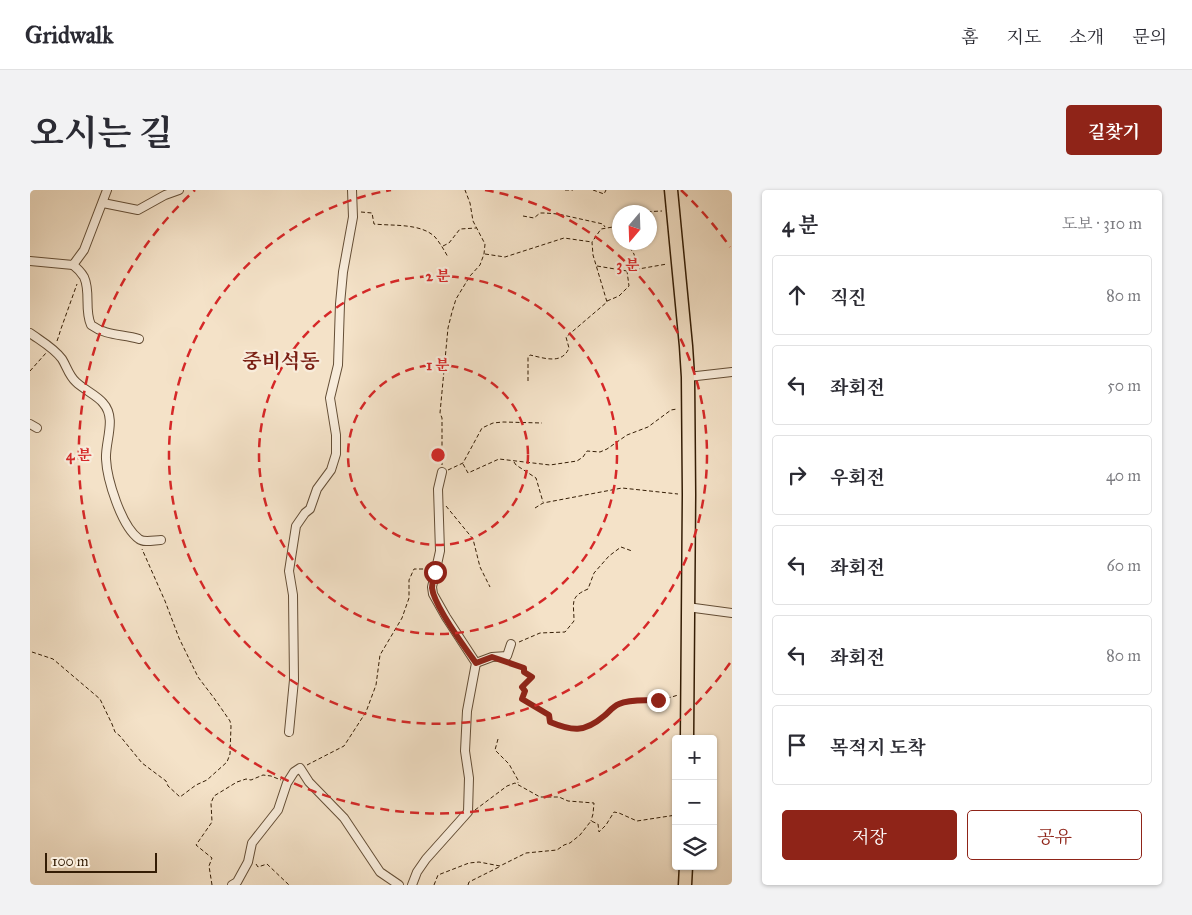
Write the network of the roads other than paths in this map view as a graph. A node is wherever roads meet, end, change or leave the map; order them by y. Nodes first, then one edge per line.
1 (107, 190) edge
2 (179, 190) edge
3 (352, 190) edge
4 (671, 190) edge
5 (103, 204) junction
6 (30, 261) edge
7 (73, 265) junction
8 (30, 332) edge
9 (139, 338) dead end
10 (732, 372) edge
11 (688, 377) junction
12 (442, 472) road end
13 (161, 540) dead end
14 (687, 607) junction
15 (732, 613) edge
16 (511, 644) road end
17 (476, 663) junction
18 (289, 732) dead end
19 (688, 735) edge
20 (686, 870) edge
21 (232, 885) edge
22 (399, 885) edge
23 (412, 885) edge
24 (685, 885) edge

1 - 5 street
2 - 5 street
3 - 18 street
4 - 11 main road
5 - 7 street
6 - 7 street
7 - 9 street
8 - 13 street
10 - 11 street
11 - 14 main road
12 - 17 street
14 - 15 street
14 - 19 main road
16 - 17 street
17 - 23 street
20 - 24 main road
21 - 22 street

